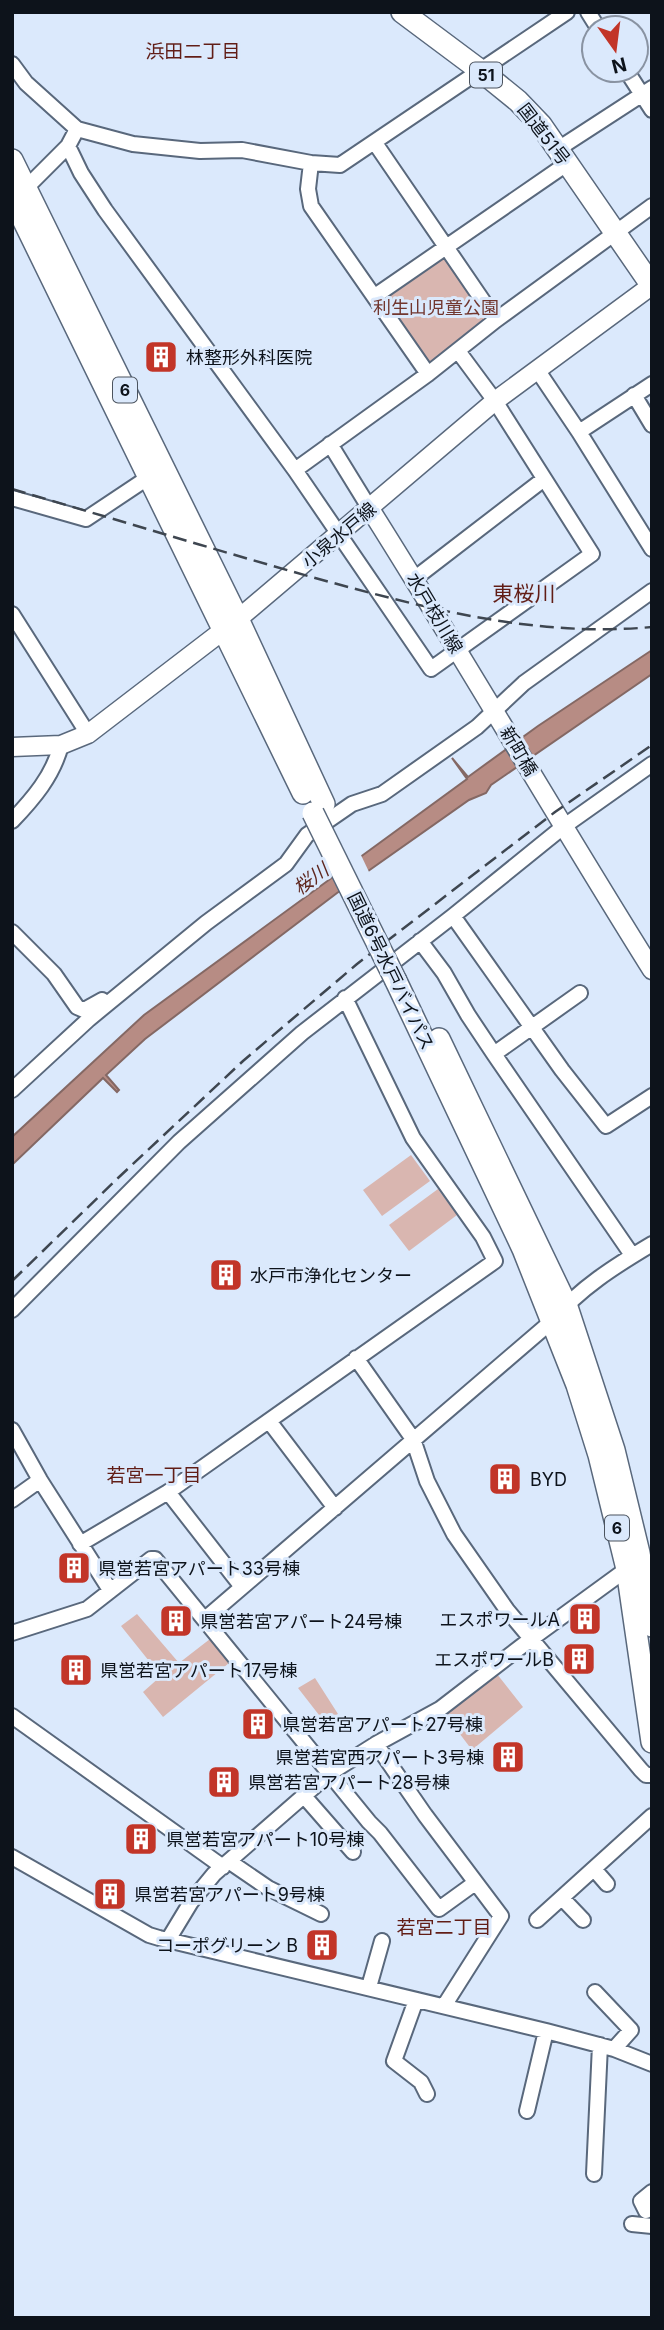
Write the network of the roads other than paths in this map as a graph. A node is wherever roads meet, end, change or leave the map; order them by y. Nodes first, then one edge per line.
1 (402, 12) edge
2 (567, 12) edge
3 (12, 64) edge
4 (481, 71) junction
5 (647, 91) edge
6 (652, 110) edge
7 (77, 129) junction
8 (375, 143) junction
9 (68, 146) junction
10 (563, 156) junction
11 (12, 160) edge
12 (311, 163) junction
13 (16, 197) edge
14 (652, 206) edge
15 (613, 232) junction
16 (447, 247) junction
17 (651, 287) edge
18 (375, 296) junction
19 (496, 320) junction
20 (458, 351) junction
21 (538, 371) junction
22 (428, 373) junction
23 (652, 384) edge
24 (634, 395) junction
25 (495, 401) junction
26 (652, 425) edge
27 (579, 432) junction
28 (330, 444) junction
29 (295, 470) junction
30 (149, 477) junction
31 (544, 479) junction
32 (12, 498) edge
33 (370, 509) junction
34 (338, 535) junction
35 (652, 549) edge
36 (414, 579) junction
37 (652, 591) edge
38 (12, 614) edge
39 (231, 625) junction
40 (458, 651) junction
41 (497, 715) junction
42 (88, 734) junction
43 (61, 746) junction
44 (12, 747) edge
45 (652, 764) edge
46 (12, 821) edge
47 (562, 827) junction
48 (453, 916) junction
49 (12, 932) edge
50 (420, 941) junction
51 (652, 970) edge
52 (401, 976) junction
53 (123, 992) junction
54 (580, 993) dead end
55 (345, 998) junction
56 (531, 1028) junction
57 (494, 1054) junction
58 (12, 1090) edge
59 (652, 1096) edge
60 (652, 1244) edge
61 (632, 1255) junction
62 (566, 1304) junction
63 (12, 1310) edge
64 (552, 1321) junction
65 (356, 1359) junction
66 (272, 1425) dead end
67 (12, 1430) edge
68 (413, 1439) junction
69 (40, 1480) junction
70 (168, 1492) junction
71 (12, 1500) edge
72 (335, 1508) junction
73 (80, 1544) junction
74 (626, 1569) junction
75 (242, 1587) junction
76 (110, 1590) junction
77 (651, 1618) edge
78 (205, 1619) junction
79 (12, 1633) edge
80 (530, 1639) junction
81 (12, 1716) edge
82 (652, 1742) edge
83 (376, 1744) junction
84 (330, 1773) junction
85 (652, 1775) edge
86 (304, 1796) junction
87 (652, 1816) edge
88 (353, 1852) dead end
89 (12, 1857) edge
90 (226, 1864) junction
91 (594, 1869) junction
92 (475, 1884) junction
93 (607, 1884) dead end
94 (562, 1898) junction
95 (321, 1914) dead end
96 (537, 1920) dead end
97 (583, 1920) dead end
98 (168, 1940) junction
99 (382, 1941) dead end
100 (369, 1987) junction
101 (595, 1992) dead end
102 (416, 2000) junction
103 (444, 2006) junction
104 (546, 2031) junction
105 (607, 2047) junction
106 (652, 2064) edge
107 (427, 2094) dead end
108 (527, 2111) dead end
109 (594, 2174) dead end
110 (652, 2192) edge
111 (650, 2211) edge
112 (632, 2224) dead end
113 (652, 2225) edge

1 - 4 highway, 国道51号 / 51
2 - 4 street
3 - 7 street
4 - 8 street
4 - 10 highway, 国道51号 / 51
5 - 6 street
5 - 10 street
7 - 9 street
7 - 12 street
8 - 12 street
8 - 16 street
9 - 13 street
9 - 29 street
10 - 15 highway, 国道51号 / 51
10 - 16 street
11 - 13 highway, 国道6号水戸バイパス / 6
12 - 18 street
13 - 30 highway, 国道6号水戸バイパス / 6
13 - 39 highway, 国道6号水戸バイパス / 6
14 - 15 street
15 - 17 highway, 国道51号 / 51
15 - 19 street
16 - 18 street
16 - 19 street
17 - 21 main road, 小泉水戸線
18 - 22 street
19 - 20 street
20 - 22 street
20 - 25 street
21 - 25 main road, 小泉水戸線
21 - 27 street
22 - 28 street
23 - 24 street
24 - 26 street
24 - 27 street
25 - 31 street
25 - 33 main road, 小泉水戸線
27 - 35 street
28 - 29 street
28 - 33 street
29 - 34 street
30 - 32 street
30 - 39 highway, 国道6号水戸バイパス / 6
31 - 36 street
31 - 40 street
33 - 34 main road, 小泉水戸線
33 - 36 main road, 水戸枝川線
34 - 39 main road, 小泉水戸線
34 - 40 street
36 - 40 main road, 水戸枝川線
37 - 41 street
38 - 42 street
39 - 42 main road, 小泉水戸線
39 - 52 highway, 国道6号水戸バイパス / 6
40 - 41 main road, 水戸枝川線
41 - 47 main road, 新町橋
41 - 53 street
42 - 43 main road, 小泉水戸線
43 - 44 main road, 小泉水戸線
43 - 46 street
45 - 47 street
47 - 48 street
47 - 51 main road
48 - 50 street
48 - 56 street
49 - 53 street
50 - 55 street
50 - 57 street
52 - 62 highway, 国道6号水戸バイパス / 6
52 - 64 highway, 国道6号水戸バイパス / 6
53 - 58 street
54 - 56 street
55 - 63 street
55 - 65 street
56 - 57 street
56 - 59 street
57 - 61 street
60 - 61 street
61 - 62 street
62 - 64 street
62 - 77 highway, 国道6号水戸バイパス / 6
64 - 68 street
64 - 74 highway, 国道6号水戸バイパス / 6
65 - 68 street
65 - 70 street
66 - 72 street
67 - 69 street
68 - 72 street
68 - 80 street
69 - 71 street
69 - 73 street
70 - 73 street
70 - 75 street
72 - 75 street
73 - 76 street
74 - 80 street
74 - 82 highway, 国道6号水戸バイパス / 6
75 - 78 street
76 - 78 street
76 - 79 street
78 - 84 street
80 - 83 street
80 - 85 street
81 - 90 street
83 - 84 street
83 - 92 street
84 - 86 street
84 - 92 street
86 - 88 street
86 - 90 street
87 - 91 street
89 - 98 street
90 - 95 street
90 - 98 street
91 - 93 street
91 - 94 street
92 - 103 street
94 - 96 street
94 - 97 street
98 - 100 street
99 - 100 street
100 - 102 street
101 - 105 street
102 - 103 street
102 - 107 street
103 - 104 street
104 - 105 street
104 - 108 street
105 - 106 street
105 - 109 street
110 - 111 street
112 - 113 street

